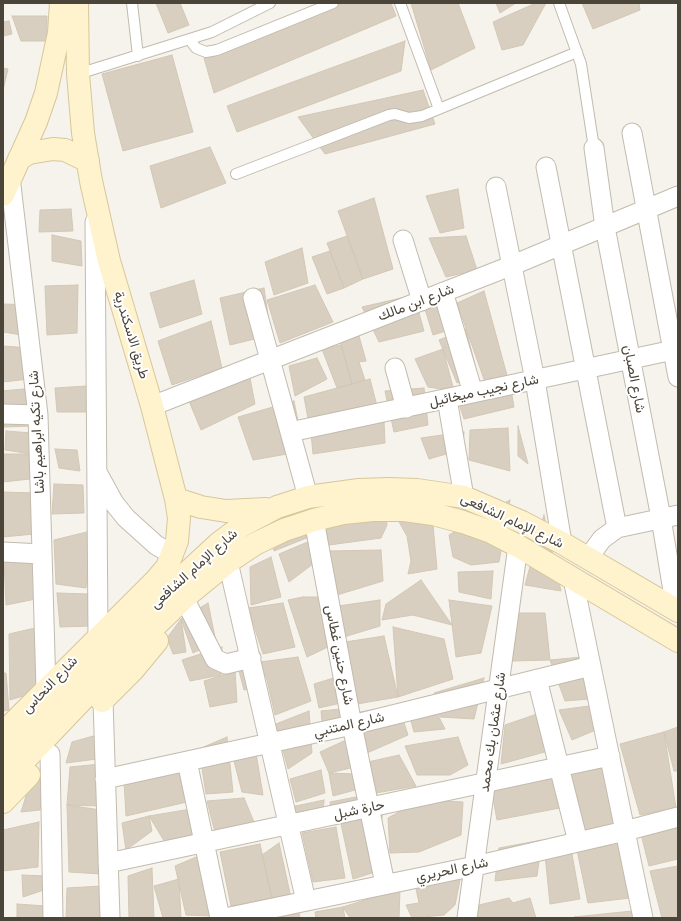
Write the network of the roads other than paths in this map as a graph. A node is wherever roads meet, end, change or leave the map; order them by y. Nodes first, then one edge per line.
1 (61, 3) edge
2 (77, 3) edge
3 (132, 3) edge
4 (270, 3) edge
5 (333, 3) edge
6 (400, 3) edge
7 (559, 3) edge
8 (190, 40) junction
9 (577, 52) junction
10 (138, 56) junction
11 (78, 74) junction
12 (439, 109) junction
13 (632, 133) dead end
14 (594, 148) joint
15 (88, 161) junction
16 (546, 167) dead end
17 (236, 174) dead end
18 (11, 177) edge
19 (496, 187) dead end
20 (678, 196) edge
21 (95, 201) junction
22 (647, 209) junction
23 (605, 227) junction
24 (402, 240) dead end
25 (562, 245) junction
26 (512, 265) junction
27 (443, 292) junction
28 (253, 298) dead end
29 (422, 300) junction
30 (676, 350) edge
31 (270, 360) junction
32 (630, 360) junction
33 (395, 368) dead end
34 (586, 369) junction
35 (678, 377) edge
36 (535, 380) junction
37 (473, 393) junction
38 (447, 399) junction
39 (152, 406) junction
40 (406, 408) junction
41 (3, 414) edge
42 (38, 415) junction
43 (290, 432) junction
44 (95, 468) junction
45 (308, 497) junction
46 (464, 497) junction
47 (176, 499) junction
48 (277, 507) junction
49 (669, 516) edge
50 (314, 520) junction
51 (617, 528) junction
52 (562, 543) junction
53 (518, 546) junction
54 (3, 552) edge
55 (42, 554) junction
56 (173, 555) junction
57 (588, 558) junction
58 (228, 562) junction
59 (573, 579) junction
60 (184, 598) junction
61 (677, 610) edge
62 (678, 641) edge
63 (114, 644) junction
64 (250, 658) junction
65 (591, 666) junction
66 (537, 679) junction
67 (46, 689) junction
68 (499, 689) junction
69 (102, 700) junction
70 (352, 725) junction
71 (4, 732) edge
72 (270, 743) junction
73 (50, 754) junction
74 (610, 756) junction
75 (3, 760) edge
76 (187, 761) junction
77 (560, 767) junction
78 (105, 779) junction
79 (3, 782) edge
80 (486, 784) junction
81 (3, 802) edge
82 (370, 807) junction
83 (678, 818) edge
84 (288, 825) junction
85 (625, 832) junction
86 (205, 842) junction
87 (578, 842) junction
88 (108, 863) junction
89 (475, 866) junction
90 (385, 884) junction
91 (306, 902) junction
92 (53, 918) edge
93 (110, 918) edge
94 (220, 918) edge
95 (225, 918) edge
96 (468, 918) edge
97 (643, 918) edge

1 - 18 main road
2 - 11 main road, طريق الاسكندرية
3 - 10 lane
4 - 8 lane
5 - 8 lane
6 - 12 lane
7 - 9 lane
8 - 10 lane
9 - 12 lane
9 - 14 lane
10 - 11 lane
11 - 15 main road, طريق الاسكندرية
12 - 17 lane
13 - 22 street
14 - 23 street, شارع الصبان
15 - 18 main road
15 - 21 main road, طريق الاسكندرية
16 - 25 street
18 - 42 street, شارع تكيه ابراهيم باشا
19 - 26 street
20 - 22 street, شارع ابن مالك
21 - 39 main road, طريق الاسكندرية
21 - 44 street
22 - 23 street, شارع ابن مالك
22 - 30 street
23 - 25 street, شارع ابن مالك
23 - 32 street, شارع الصبان
24 - 29 street
25 - 26 street, شارع ابن مالك
25 - 34 street
26 - 27 street, شارع ابن مالك
26 - 36 street
27 - 29 street, شارع ابن مالك
27 - 37 street
28 - 31 street
29 - 31 street, شارع ابن مالك
30 - 32 street, شارع نجيب ميخائيل
30 - 35 street
31 - 39 street, شارع ابن مالك
31 - 43 street
32 - 34 street, شارع نجيب ميخائيل
32 - 49 street, شارع الصبان
33 - 40 street
34 - 36 street, شارع نجيب ميخائيل
34 - 51 street
36 - 37 street, شارع نجيب ميخائيل
36 - 52 street
37 - 38 street, شارع نجيب ميخائيل
38 - 40 street, شارع نجيب ميخائيل
38 - 46 street
39 - 47 main road, طريق الاسكندرية
40 - 43 street, شارع نجيب ميخائيل
41 - 42 street
42 - 55 street, شارع تكيه ابراهيم باشا
43 - 45 street
44 - 56 street
44 - 63 street
45 - 46 main road, شارع الإمام الشافعى
45 - 48 main road, شارع الإمام الشافعى
46 - 52 main road, شارع الإمام الشافعى
47 - 48 main road
47 - 56 main road, طريق الاسكندرية
48 - 63 main road, شارع الإمام الشافعى
49 - 51 street
49 - 61 street, شارع الصبان
50 - 53 main road, شارع الإمام الشافعى
50 - 58 main road, شارع الإمام الشافعى
50 - 70 street, شارع حنين غطاس
51 - 57 street
52 - 57 main road, شارع الإمام الشافعى
53 - 59 main road, شارع الإمام الشافعى
53 - 68 street, شارع عثمان بك محمد
54 - 55 street
55 - 67 street, شارع تكيه ابراهيم باشا
56 - 63 main road, طريق الاسكندرية
57 - 61 main road, شارع الإمام الشافعى
58 - 60 main road, شارع الإمام الشافعى
58 - 64 street
59 - 62 main road, شارع الإمام الشافعى
59 - 65 street
60 - 63 main road, شارع الإمام الشافعى
60 - 64 street
60 - 69 main road, شارع الإمام الشافعى
63 - 67 main road, شارع النحاس
63 - 75 main road
63 - 79 main road
64 - 72 street
65 - 66 street, شارع المتنبي
65 - 74 street
66 - 68 street, شارع المتنبي
66 - 77 street
67 - 71 main road, شارع النحاس
68 - 70 street, شارع المتنبي
68 - 80 street, شارع عثمان بك محمد
69 - 73 main road, شارع الإمام الشافعى
69 - 78 street
70 - 72 street, شارع المتنبي
70 - 82 street, شارع حنين غطاس
72 - 76 street, شارع المتنبي
72 - 84 street
73 - 81 main road, شارع الإمام الشافعى
73 - 92 street
74 - 77 street, حارة شبل
74 - 85 street
76 - 78 street, شارع المتنبي
76 - 86 street
77 - 80 street, حارة شبل
77 - 87 street
78 - 88 street
80 - 82 street, حارة شبل
80 - 89 street, شارع عثمان بك محمد
82 - 84 street, حارة شبل
82 - 90 street, شارع حنين غطاس
83 - 85 street, شارع الحريري
84 - 86 street, حارة شبل
84 - 91 street
85 - 87 street, شارع الحريري
85 - 97 street
86 - 88 street, حارة شبل
86 - 94 street
87 - 89 street, شارع الحريري
88 - 93 street
89 - 90 street, شارع الحريري
89 - 96 street, شارع عثمان بك محمد
90 - 91 street, شارع الحريري
91 - 95 street, شارع الحريري

